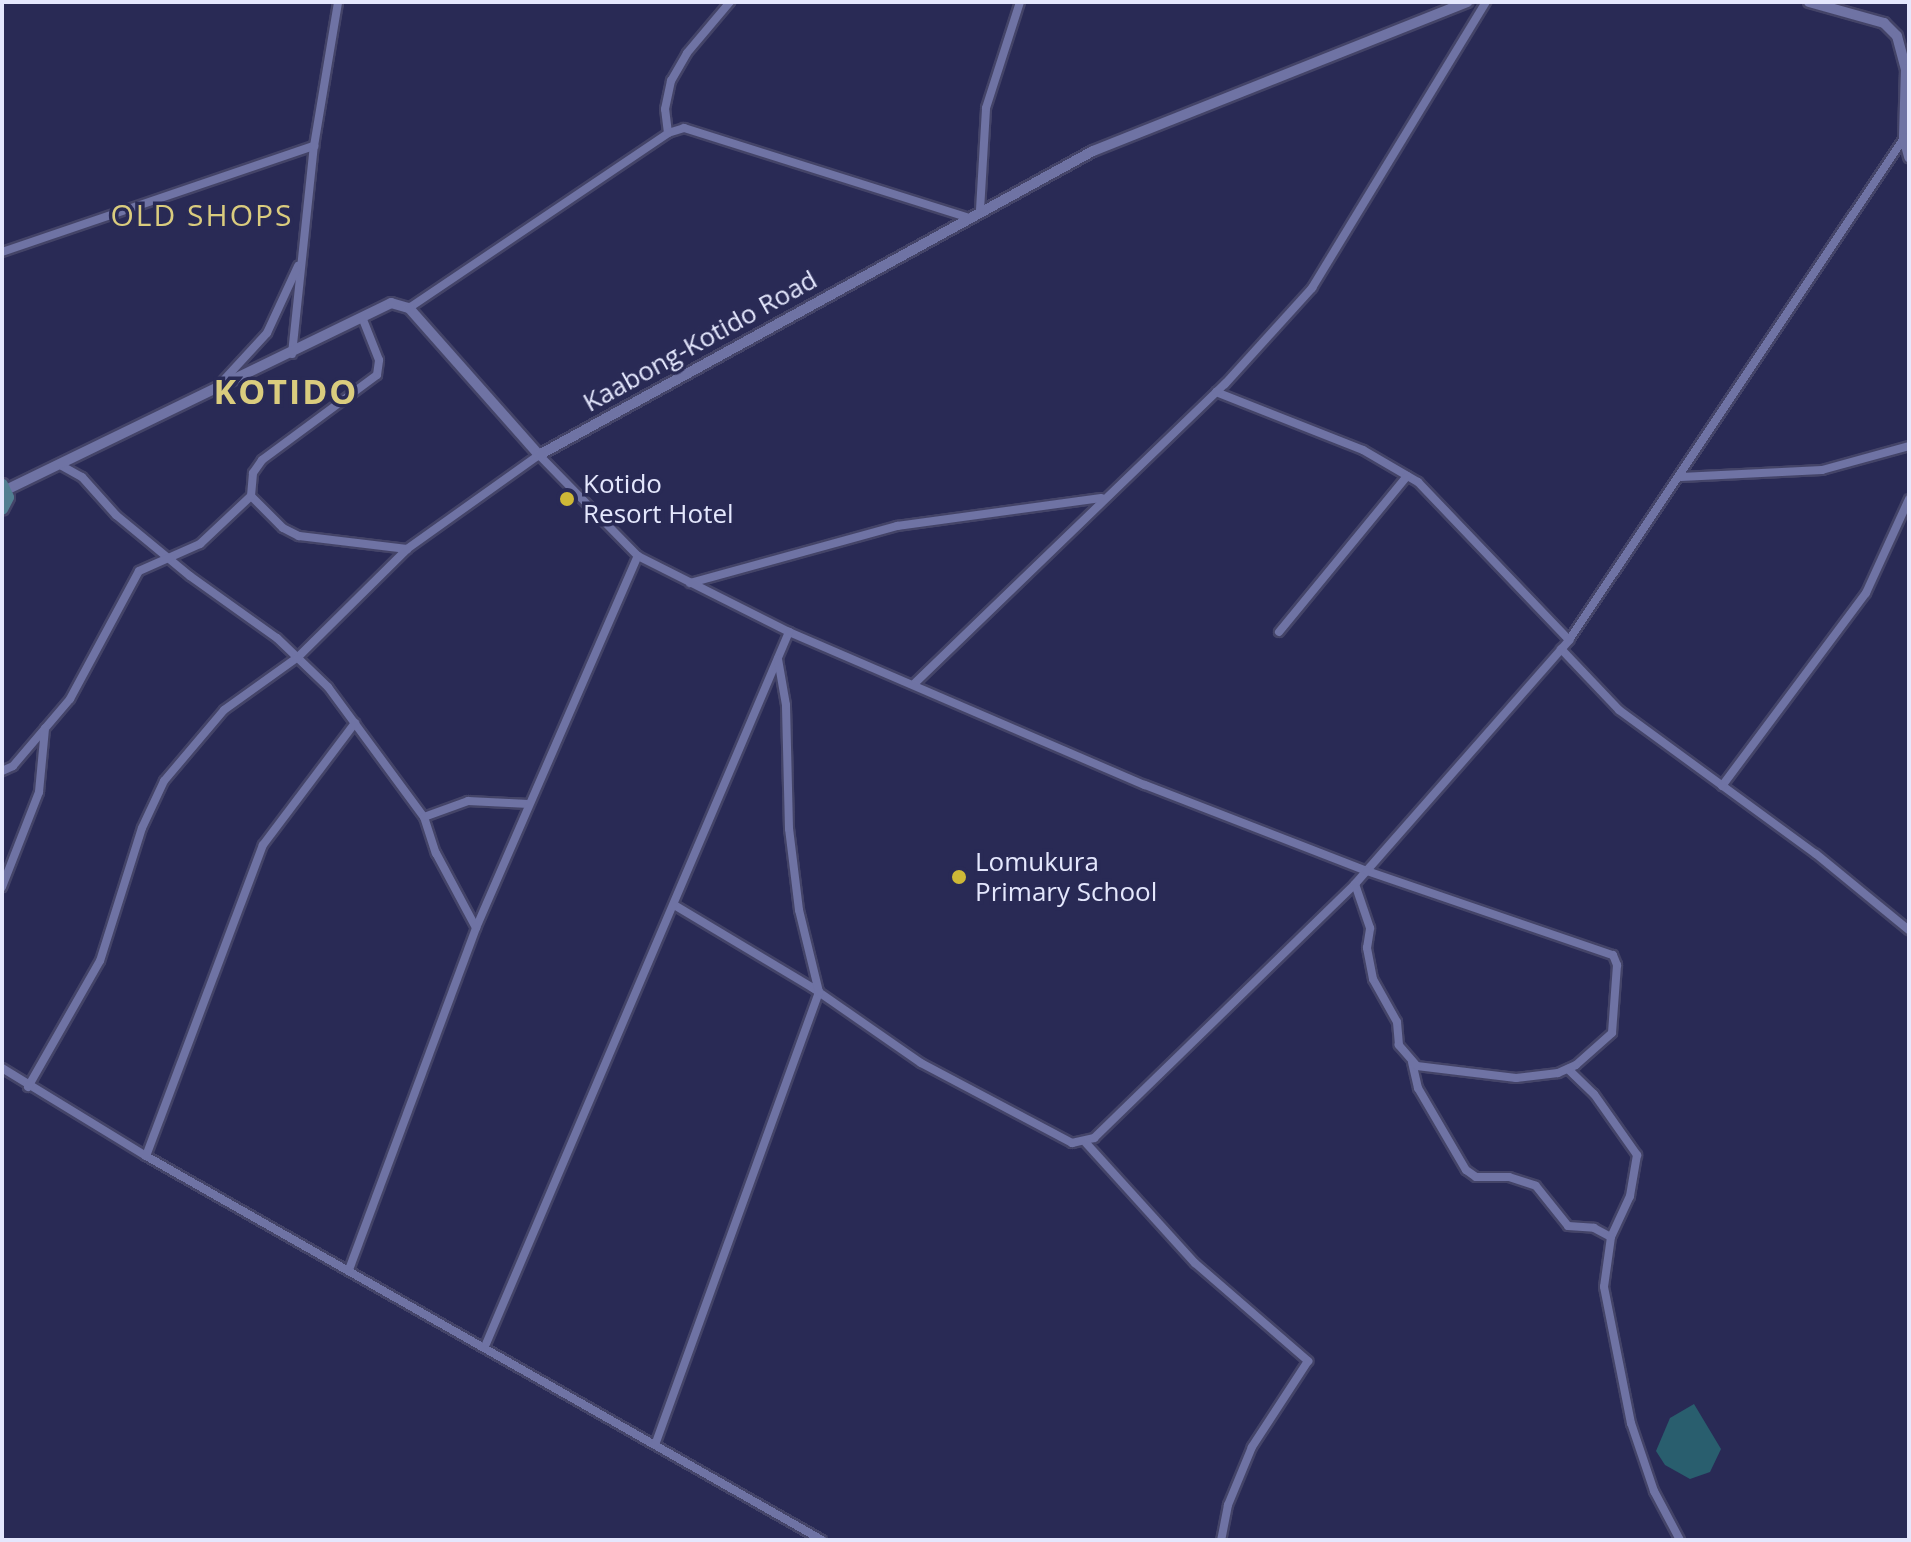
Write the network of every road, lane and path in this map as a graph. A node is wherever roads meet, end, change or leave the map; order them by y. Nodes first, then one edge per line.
1 (338, 2) edge
2 (730, 2) edge
3 (1020, 2) edge
4 (1467, 2) edge
5 (1486, 2) edge
6 (1809, 2) edge
7 (668, 133) junction
8 (1904, 138) junction
9 (314, 146) junction
10 (1909, 157) edge
11 (980, 210) junction
12 (967, 217) junction
13 (2, 252) edge
14 (303, 254) junction
15 (409, 308) junction
16 (362, 317) junction
17 (292, 355) junction
18 (1216, 392) junction
19 (207, 396) junction
20 (1909, 446) edge
21 (539, 455) junction
22 (62, 466) junction
23 (1407, 476) junction
24 (1681, 477) junction
25 (5, 486) edge
26 (251, 496) junction
27 (1101, 498) junction
28 (1909, 499) edge
29 (2, 509) edge
30 (407, 549) junction
31 (172, 556) junction
32 (638, 556) junction
33 (689, 583) junction
34 (789, 632) junction
35 (1279, 632) dead end
36 (1569, 640) junction
37 (1561, 649) junction
38 (298, 657) junction
39 (778, 659) junction
40 (915, 683) junction
41 (355, 723) junction
42 (45, 727) junction
43 (2, 771) edge
44 (1722, 786) junction
45 (529, 804) junction
46 (424, 817) junction
47 (1367, 871) junction
48 (1355, 884) junction
49 (2, 887) edge
50 (676, 906) junction
51 (476, 928) junction
52 (1909, 930) edge
53 (819, 992) junction
54 (1412, 1061) junction
55 (2, 1068) edge
56 (1568, 1069) junction
57 (28, 1087) junction
58 (1086, 1143) junction
59 (146, 1156) junction
60 (1611, 1237) junction
61 (350, 1267) junction
62 (486, 1344) junction
63 (655, 1445) junction
64 (822, 1540) edge
65 (1221, 1540) edge
66 (1680, 1540) edge

1 - 9 street
2 - 7 street
3 - 11 street
4 - 11 street, Kaabong-Kotido Road
5 - 18 street
6 - 8 street
7 - 12 street
7 - 15 street
8 - 10 street
8 - 24 street
9 - 13 street
9 - 14 street
11 - 12 street, Kaabong-Kotido Road
12 - 21 street, Kaabong-Kotido Road
14 - 17 street
14 - 19 street
15 - 16 street
15 - 21 street
16 - 17 street
16 - 26 street
17 - 19 street
18 - 23 street
18 - 27 street
19 - 22 street
20 - 24 street
21 - 30 street
21 - 32 street
22 - 25 street
22 - 31 street
23 - 35 street
23 - 36 street
24 - 36 street
25 - 29 main road
26 - 30 street
26 - 31 street
27 - 33 street
27 - 40 street
28 - 44 street
30 - 38 street
31 - 38 street
31 - 42 street
32 - 33 street
32 - 45 street
33 - 34 street
34 - 39 street
34 - 40 street
36 - 37 street
37 - 44 street
37 - 47 street
38 - 41 street
38 - 57 street
39 - 50 street
39 - 53 street
40 - 47 street
41 - 46 street
41 - 59 street
42 - 43 street
42 - 49 street
44 - 52 street
45 - 46 street
45 - 51 street
46 - 51 street
47 - 48 street
47 - 56 street
48 - 54 street
48 - 58 street
50 - 53 street
50 - 62 street
51 - 61 street
53 - 58 street
53 - 63 street
54 - 56 street
54 - 60 street
55 - 57 street
56 - 60 street
57 - 59 street
58 - 65 street
59 - 61 street
60 - 66 street
61 - 62 street
62 - 63 street
63 - 64 street

